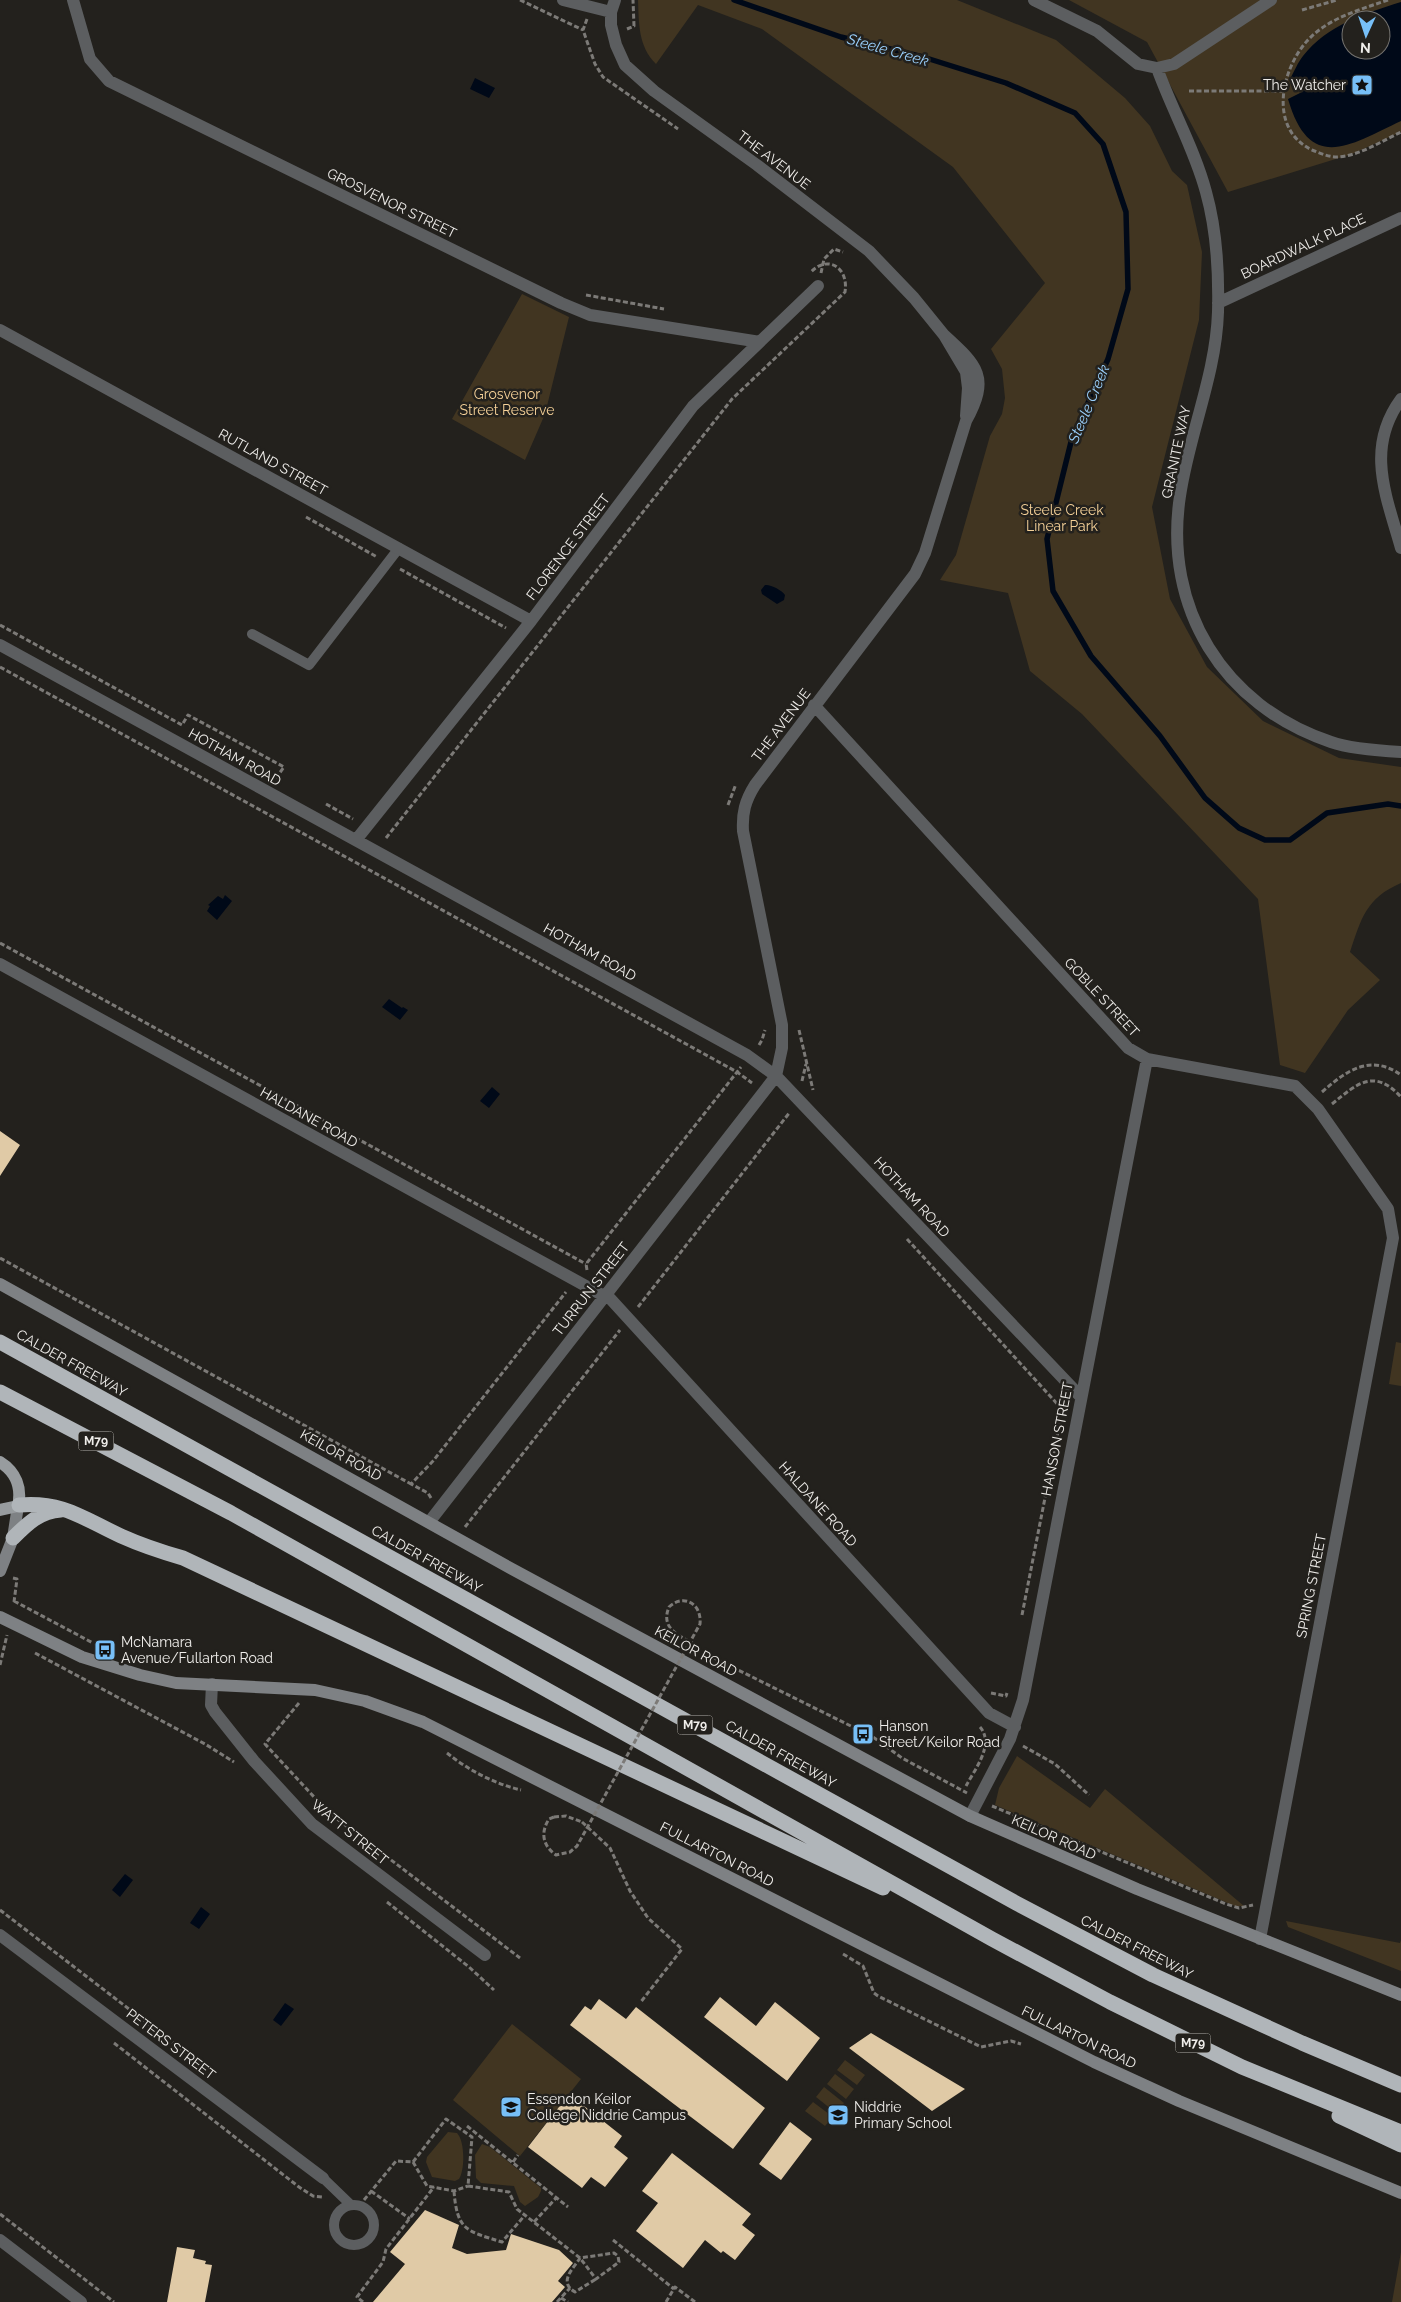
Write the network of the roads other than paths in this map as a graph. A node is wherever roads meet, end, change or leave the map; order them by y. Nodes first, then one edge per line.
1 (73, 0) edge
2 (563, 0) edge
3 (1034, 0) edge
4 (1271, 0) edge
5 (613, 6) edge
6 (1157, 68) junction
7 (1401, 218) edge
8 (818, 286) road end
9 (1218, 302) junction
10 (0, 330) edge
11 (760, 342) junction
12 (1401, 399) edge
13 (399, 548) junction
14 (1401, 548) edge
15 (531, 621) junction
16 (252, 634) dead end
17 (0, 644) edge
18 (814, 705) junction
19 (1401, 752) edge
20 (356, 840) junction
21 (0, 964) edge
22 (1147, 1059) junction
23 (776, 1076) junction
24 (1392, 1238) joint
25 (0, 1284) edge
26 (605, 1295) junction
27 (0, 1342) edge
28 (0, 1392) edge
29 (1080, 1396) junction
30 (0, 1462) edge
31 (18, 1506) junction
32 (0, 1510) edge
33 (67, 1510) junction
34 (434, 1516) junction
35 (14, 1538) junction
36 (0, 1571) edge
37 (0, 1617) edge
38 (212, 1684) junction
39 (1013, 1733) junction
40 (970, 1816) junction
41 (0, 1935) edge
42 (992, 1939) junction
43 (1260, 1939) junction
44 (485, 1955) dead end
45 (1401, 1995) edge
46 (1302, 2043) junction
47 (1242, 2067) junction
48 (1401, 2077) edge
49 (1401, 2085) edge
50 (1401, 2132) edge
51 (1401, 2145) edge
52 (323, 2178) joint
53 (1401, 2193) edge
54 (355, 2206) road end
55 (0, 2240) edge
56 (81, 2302) edge

1 - 11 street, GROSVENOR STREET
2 - 5 street
3 - 6 street
4 - 6 street
5 - 18 street, THE AVENUE
6 - 9 street, GRANITE WAY
7 - 9 street, BOARDWALK PLACE
8 - 11 street, FLORENCE STREET
9 - 19 street, GRANITE WAY
10 - 13 street, RUTLAND STREET
11 - 15 street, FLORENCE STREET
12 - 14 street
13 - 15 street, RUTLAND STREET
13 - 16 lane
15 - 20 street, FLORENCE STREET
17 - 20 street, HOTHAM ROAD
18 - 22 street, GOBLE STREET
18 - 23 street, THE AVENUE
20 - 23 street, HOTHAM ROAD
21 - 26 street, HALDANE ROAD
22 - 24 street, GOBLE STREET
22 - 29 street, HANSON STREET
23 - 26 street, TURRUN STREET
23 - 29 street, HOTHAM ROAD
24 - 43 street, SPRING STREET
25 - 34 main road, KEILOR ROAD
26 - 34 street, TURRUN STREET
26 - 39 street, HALDANE ROAD
27 - 46 highway, CALDER FREEWAY / M79
28 - 42 highway, M79
29 - 39 street, HANSON STREET
30 - 31 main road
31 - 32 main road
31 - 33 highway
31 - 35 main road
33 - 35 highway
33 - 42 highway
34 - 40 main road, KEILOR ROAD
35 - 36 main road
37 - 38 main road, FULLARTON ROAD
38 - 44 street, WATT STREET
38 - 53 main road, FULLARTON ROAD
39 - 40 street, HANSON STREET
40 - 43 main road, KEILOR ROAD
41 - 52 street, PETERS STREET
42 - 47 highway, M79
43 - 45 main road, KEILOR ROAD
46 - 48 highway
46 - 49 highway, CALDER FREEWAY / M79
47 - 50 highway, M79
47 - 51 highway
52 - 54 lane
55 - 56 street

